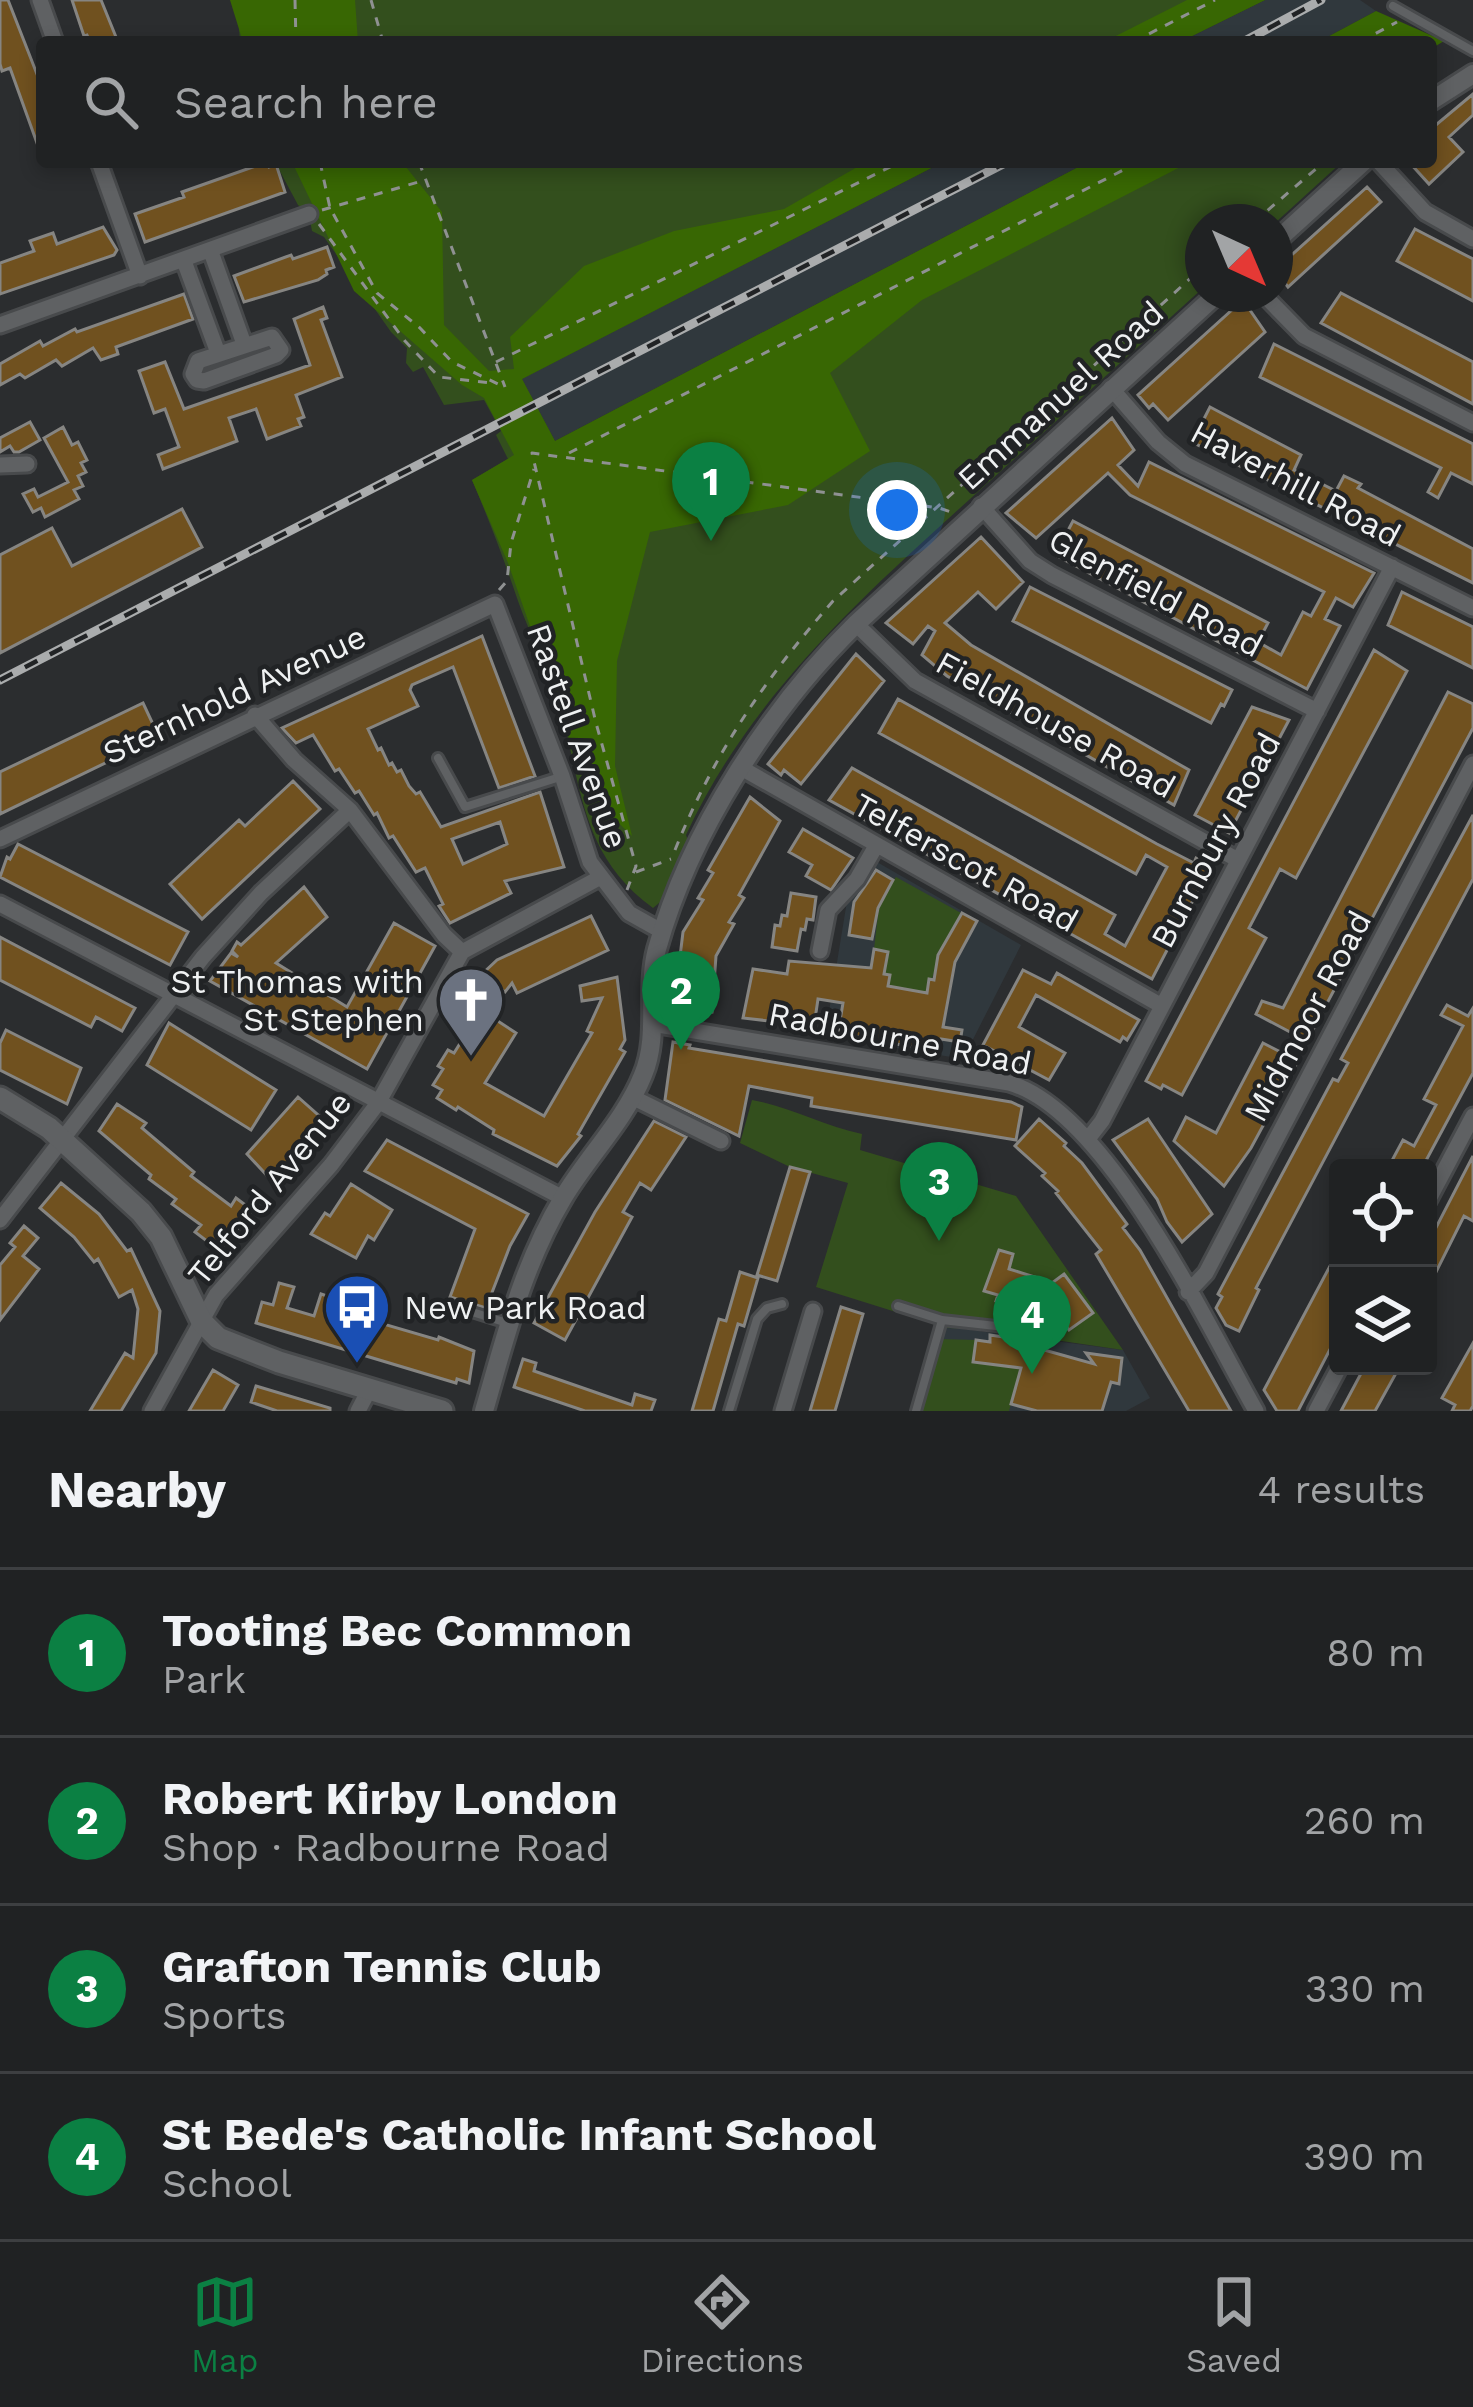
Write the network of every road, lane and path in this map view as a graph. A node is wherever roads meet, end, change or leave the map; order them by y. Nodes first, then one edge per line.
1 (40, 0) edge
2 (295, 0) edge
3 (371, 0) edge
4 (1215, 0) edge
5 (1393, 6) dead end
6 (1410, 17) junction
7 (54, 36) edge
8 (296, 36) edge
9 (381, 36) edge
10 (1145, 36) edge
11 (1372, 36) edge
12 (1473, 51) edge
13 (1473, 74) edge
14 (1437, 97) edge
15 (101, 168) edge
16 (321, 168) edge
17 (421, 168) edge
18 (888, 168) edge
19 (1127, 168) edge
20 (1317, 168) edge
21 (1356, 168) edge
22 (1384, 168) edge
23 (424, 181) junction
24 (1275, 204) edge
25 (330, 208) junction
26 (309, 214) junction
27 (1293, 226) edge
28 (1473, 239) edge
29 (211, 252) junction
30 (184, 261) junction
31 (140, 276) junction
32 (1197, 312) edge
33 (1281, 312) edge
34 (0, 326) edge
35 (244, 344) junction
36 (218, 353) junction
37 (496, 362) junction
38 (498, 384) junction
39 (1111, 388) junction
40 (1473, 423) edge
41 (565, 456) junction
42 (28, 464) dead end
43 (0, 465) edge
44 (535, 465) junction
45 (981, 506) junction
46 (955, 514) dead end
47 (1392, 567) junction
48 (495, 604) junction
49 (1473, 608) edge
50 (856, 624) junction
51 (1317, 711) junction
52 (255, 716) junction
53 (439, 758) dead end
54 (1473, 764) edge
55 (742, 770) junction
56 (562, 776) junction
57 (350, 810) junction
58 (0, 839) edge
59 (876, 846) junction
60 (1238, 860) junction
61 (598, 878) junction
62 (626, 891) dead end
63 (0, 904) edge
64 (663, 932) junction
65 (820, 951) dead end
66 (462, 952) junction
67 (173, 995) junction
68 (1162, 1006) junction
69 (652, 1024) junction
70 (632, 1096) junction
71 (0, 1098) edge
72 (378, 1103) junction
73 (1473, 1116) edge
74 (61, 1138) junction
75 (1088, 1139) junction
76 (721, 1141) dead end
77 (1437, 1184) edge
78 (562, 1198) junction
79 (0, 1220) edge
80 (1188, 1292) junction
81 (450, 1304) dead end
82 (782, 1304) dead end
83 (898, 1306) dead end
84 (813, 1311) dead end
85 (942, 1320) junction
86 (202, 1322) junction
87 (1054, 1322) dead end
88 (508, 1324) junction
89 (1335, 1375) edge
90 (370, 1388) junction
91 (152, 1411) edge
92 (358, 1411) edge
93 (442, 1411) edge
94 (484, 1411) edge
95 (729, 1411) edge
96 (783, 1411) edge
97 (916, 1411) edge
98 (1256, 1411) edge
99 (1316, 1411) edge

1 - 7 street
2 - 8 path
3 - 9 path
4 - 10 path
5 - 6 lane
6 - 11 path
6 - 12 lane
13 - 14 street
15 - 31 street
16 - 25 path
17 - 23 path
18 - 37 path
19 - 41 path
20 - 24 path
21 - 27 street
22 - 28 street
23 - 25 path
23 - 37 path
25 - 26 path
25 - 38 path
26 - 29 street
26 - 38 path
29 - 30 street
29 - 35 street
30 - 31 street
30 - 36 street
31 - 34 street
32 - 39 street, Emmanuel Road
33 - 40 street
35 - 36 street
35 - 36 street
37 - 38 path
39 - 45 street, Emmanuel Road
39 - 47 street, Haverhill Road
41 - 44 path
41 - 46 path
42 - 43 street
44 - 48 path
44 - 62 path
45 - 50 street, Emmanuel Road
45 - 51 street, Glenfield Road
47 - 49 street, Haverhill Road
47 - 51 street, Burnbury Road
48 - 52 street, Sternhold Avenue
48 - 56 street, Rastell Avenue
50 - 55 street, Emmanuel Road
50 - 60 street, Fieldhouse Road
51 - 60 street, Burnbury Road
52 - 57 street
52 - 58 street, Sternhold Avenue
53 - 56 lane
54 - 80 street, Midmoor Road
55 - 59 street, Telferscot Road
55 - 64 street, Emmanuel Road
56 - 61 street, Rastell Avenue
57 - 66 street
57 - 67 street
59 - 65 street
59 - 68 street, Telferscot Road
60 - 68 street, Burnbury Road
61 - 64 street, Rastell Avenue
61 - 66 street
63 - 67 street
64 - 69 street, Emmanuel Road
66 - 72 street, Telford Avenue
67 - 72 street
67 - 74 street
68 - 75 street, Burnbury Road
69 - 70 street, Emmanuel Road
69 - 75 street, Radbourne Road
70 - 76 street
70 - 78 street, Emmanuel Road
71 - 74 main road
72 - 78 street
72 - 86 street, Telford Avenue
73 - 77 street
74 - 79 street
74 - 86 main road
75 - 80 street, Radbourne Road
78 - 88 street, Emmanuel Road
80 - 98 street, Radbourne Road
81 - 88 lane
82 - 95 lane
83 - 85 lane
84 - 96 street
85 - 87 lane
85 - 97 lane
86 - 90 main road
86 - 91 street, Telford Avenue
88 - 94 street, Emmanuel Road
89 - 99 street
90 - 92 street
90 - 93 main road

